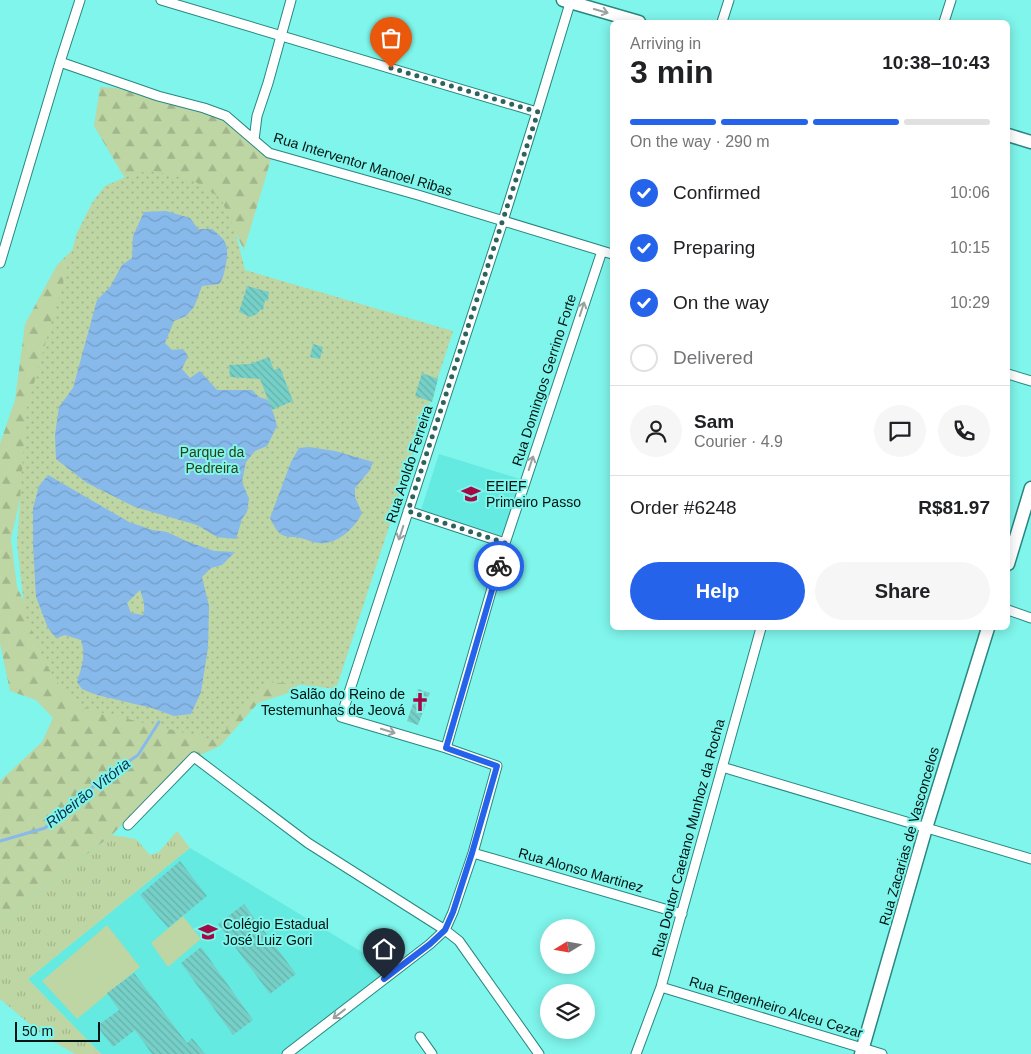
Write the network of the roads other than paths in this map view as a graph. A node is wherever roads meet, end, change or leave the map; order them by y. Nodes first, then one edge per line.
1 (80, 0) edge
2 (161, 0) edge
3 (291, 0) edge
4 (729, 0) edge
5 (951, 0) edge
6 (568, 1) edge
7 (632, 20) edge
8 (723, 20) edge
9 (945, 20) edge
10 (281, 36) junction
11 (60, 62) junction
12 (538, 112) junction
13 (1010, 136) edge
14 (254, 140) junction
15 (1031, 142) edge
16 (503, 221) junction
17 (602, 251) junction
18 (610, 253) edge
19 (0, 263) edge
20 (1010, 375) edge
21 (1031, 381) edge
22 (1031, 488) edge
23 (408, 511) junction
24 (505, 543) junction
25 (1010, 557) edge
26 (1010, 611) edge
27 (1031, 618) edge
28 (760, 630) edge
29 (987, 630) edge
30 (446, 748) junction
31 (722, 767) junction
32 (128, 825) dead end
33 (926, 828) junction
34 (472, 853) junction
35 (1031, 859) edge
36 (682, 914) junction
37 (445, 930) junction
38 (662, 987) junction
39 (420, 1038) dead end
40 (862, 1051) edge
41 (287, 1054) edge
42 (432, 1054) edge
43 (539, 1054) edge
44 (636, 1054) edge
45 (882, 1054) edge

1 - 11 street
2 - 10 street
3 - 10 street
4 - 8 street
5 - 9 street
6 -> 7 street
6 - 12 street, Rua Aroldo Ferreira
10 - 12 street
10 - 14 street
11 - 14 street, Rua Interventor Manoel Ribas
11 - 19 street
12 - 16 street, Rua Aroldo Ferreira
13 - 15 street
14 - 16 street, Rua Interventor Manoel Ribas
16 - 17 street, Rua Interventor Manoel Ribas
16 - 23 street, Rua Aroldo Ferreira
17 - 18 street, Rua Interventor Manoel Ribas
24 -> 17 street, Rua Domingos Gerrino Forte
20 - 21 street
22 - 25 street
23 - 24 street
23 -> 30 street, Rua Aroldo Ferreira
24 - 30 street, Rua Domingos Gerrino Forte
26 - 27 street
28 - 31 street, Rua Doutor Caetano Munhoz da Rocha
29 - 33 street, Rua Zacarias de Vasconcelos
30 - 34 street
31 - 33 street
31 - 36 street, Rua Doutor Caetano Munhoz da Rocha
32 - 37 street
33 - 35 street
33 - 40 street, Rua Zacarias de Vasconcelos
34 - 36 street, Rua Alonso Martinez
34 - 37 street
36 - 38 street, Rua Doutor Caetano Munhoz da Rocha
37 -> 41 street
37 - 43 street
38 - 40 street, Rua Engenheiro Alceu Cezar
38 - 44 street, Rua Doutor Caetano Munhoz da Rocha
39 - 42 street
40 - 45 street, Rua Engenheiro Alceu Cezar

